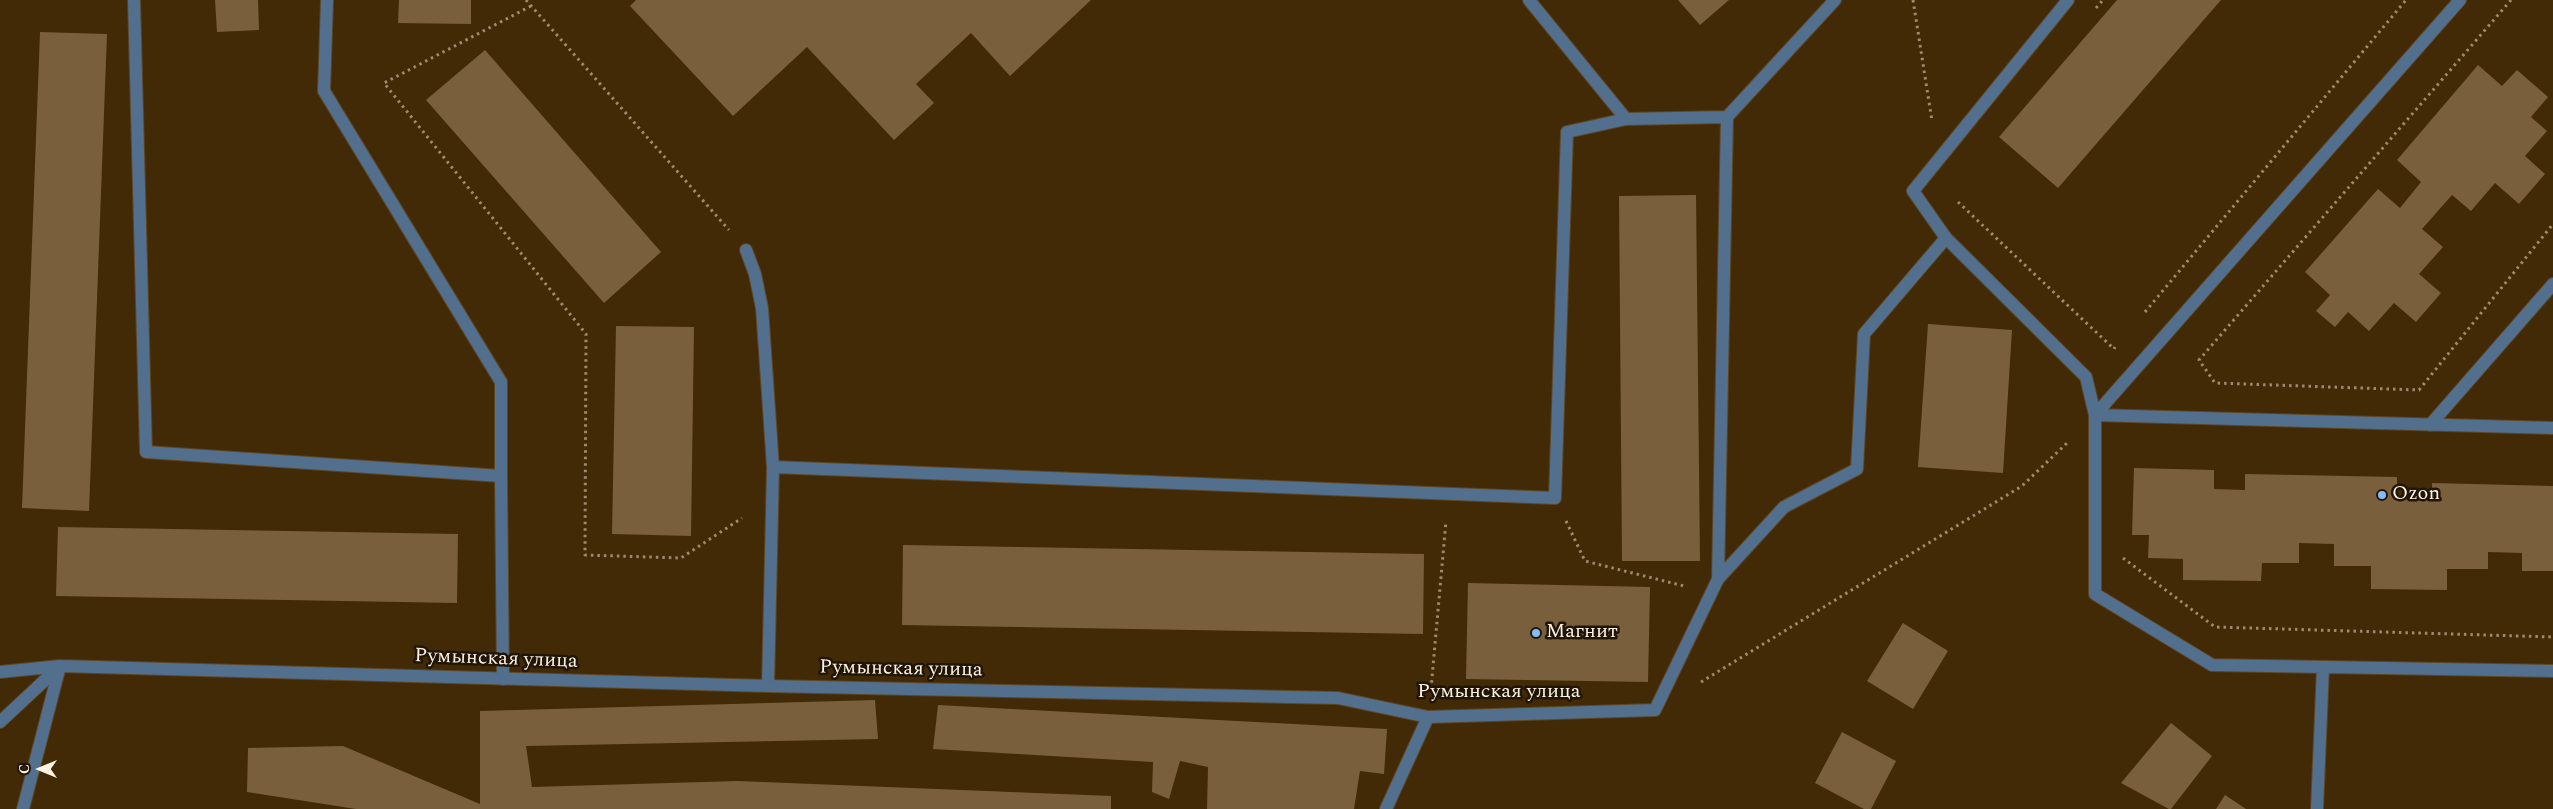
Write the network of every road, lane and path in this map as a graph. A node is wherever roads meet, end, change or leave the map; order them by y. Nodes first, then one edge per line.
1 (134, 0) edge
2 (327, 0) edge
3 (526, 0) edge
4 (1529, 0) edge
5 (1835, 0) edge
6 (1913, 0) edge
7 (2068, 0) edge
8 (2103, 0) edge
9 (2406, 0) edge
10 (2460, 0) edge
11 (2511, 0) edge
12 (531, 6) junction
13 (2090, 15) dead end
14 (1727, 117) junction
15 (1626, 119) junction
16 (1938, 160) junction
17 (1957, 201) dead end
18 (2553, 224) edge
19 (1946, 238) junction
20 (746, 250) joint
21 (2553, 284) edge
22 (2139, 318) dead end
23 (2120, 341) dead end
24 (2094, 415) junction
25 (2430, 425) junction
26 (2553, 428) edge
27 (773, 467) junction
28 (501, 476) junction
29 (1448, 494) junction
30 (1555, 498) junction
31 (742, 509) dead end
32 (2122, 556) dead end
33 (1718, 579) junction
34 (1711, 593) junction
35 (2553, 637) edge
36 (60, 666) junction
37 (2324, 667) junction
38 (2553, 671) edge
39 (0, 672) edge
40 (503, 679) junction
41 (1698, 684) dead end
42 (768, 686) junction
43 (1428, 717) junction
44 (0, 722) edge
45 (23, 809) edge
46 (1386, 809) edge
47 (2317, 809) edge

1 - 28 street
2 - 28 street
3 - 12 path
4 - 15 street
5 - 14 street
6 - 16 path
7 - 16 street
8 - 13 path
9 - 22 path
10 - 24 street
11 - 18 path
12 - 20 path
12 - 31 path
14 - 15 street
14 - 33 street
15 - 30 street
16 - 19 street
17 - 23 path
19 - 24 street
19 - 33 street
20 - 27 street
21 - 25 street
24 - 25 street
24 - 37 street
24 - 41 path
25 - 26 street
27 - 29 street
27 - 42 street
28 - 40 street
29 - 30 street
29 - 43 path
30 - 34 path
32 - 35 path
33 - 34 street, Румынская улица
34 - 43 street, Румынская улица
36 - 39 street, Румынская улица
36 - 40 street, Румынская улица
36 - 44 street
36 - 45 street
37 - 38 street
37 - 47 street
40 - 42 street, Румынская улица
42 - 43 street, Румынская улица
43 - 46 street

